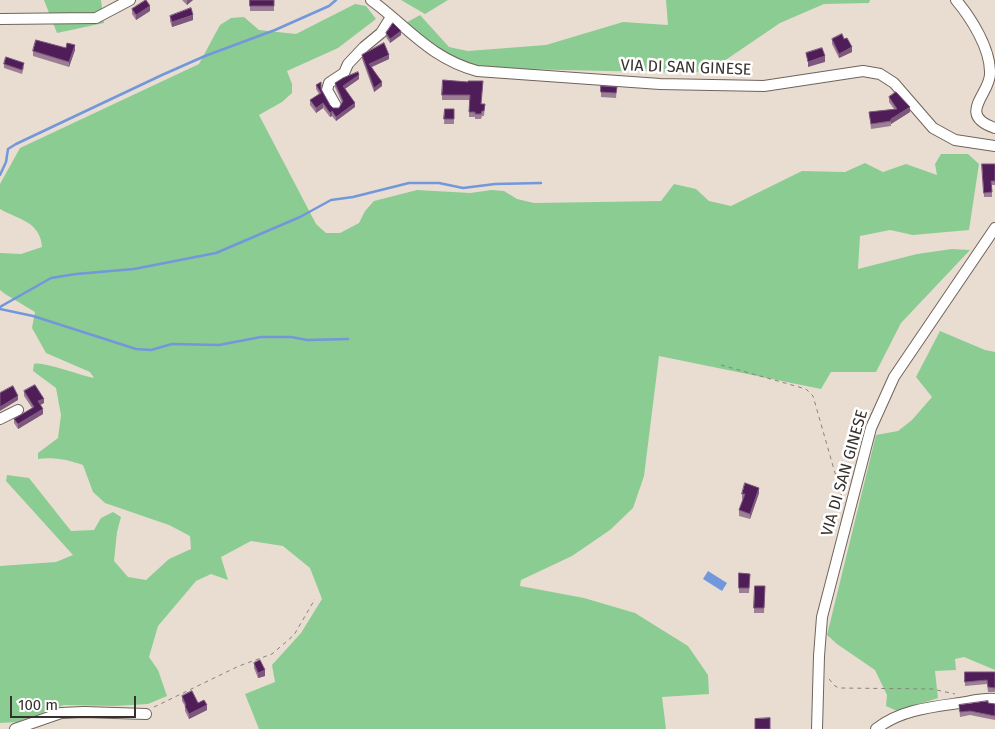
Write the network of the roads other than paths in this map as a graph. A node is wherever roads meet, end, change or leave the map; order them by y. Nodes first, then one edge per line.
1 (130, 0) edge
2 (371, 0) edge
3 (956, 0) edge
4 (391, 17) junction
5 (0, 19) edge
6 (336, 106) edge
7 (995, 128) edge
8 (995, 146) edge
9 (995, 228) edge
10 (18, 410) dead end
11 (0, 419) edge
12 (995, 699) edge
13 (146, 714) road end
14 (15, 729) edge
15 (818, 729) edge
16 (876, 729) edge

1 - 5 street
2 - 4 street, VIA DI SAN GINESE
3 - 7 street
4 - 6 street
4 - 8 street, VIA DI SAN GINESE
9 - 15 street, VIA DI SAN GINESE
10 - 11 street
12 - 16 street
13 - 14 street

